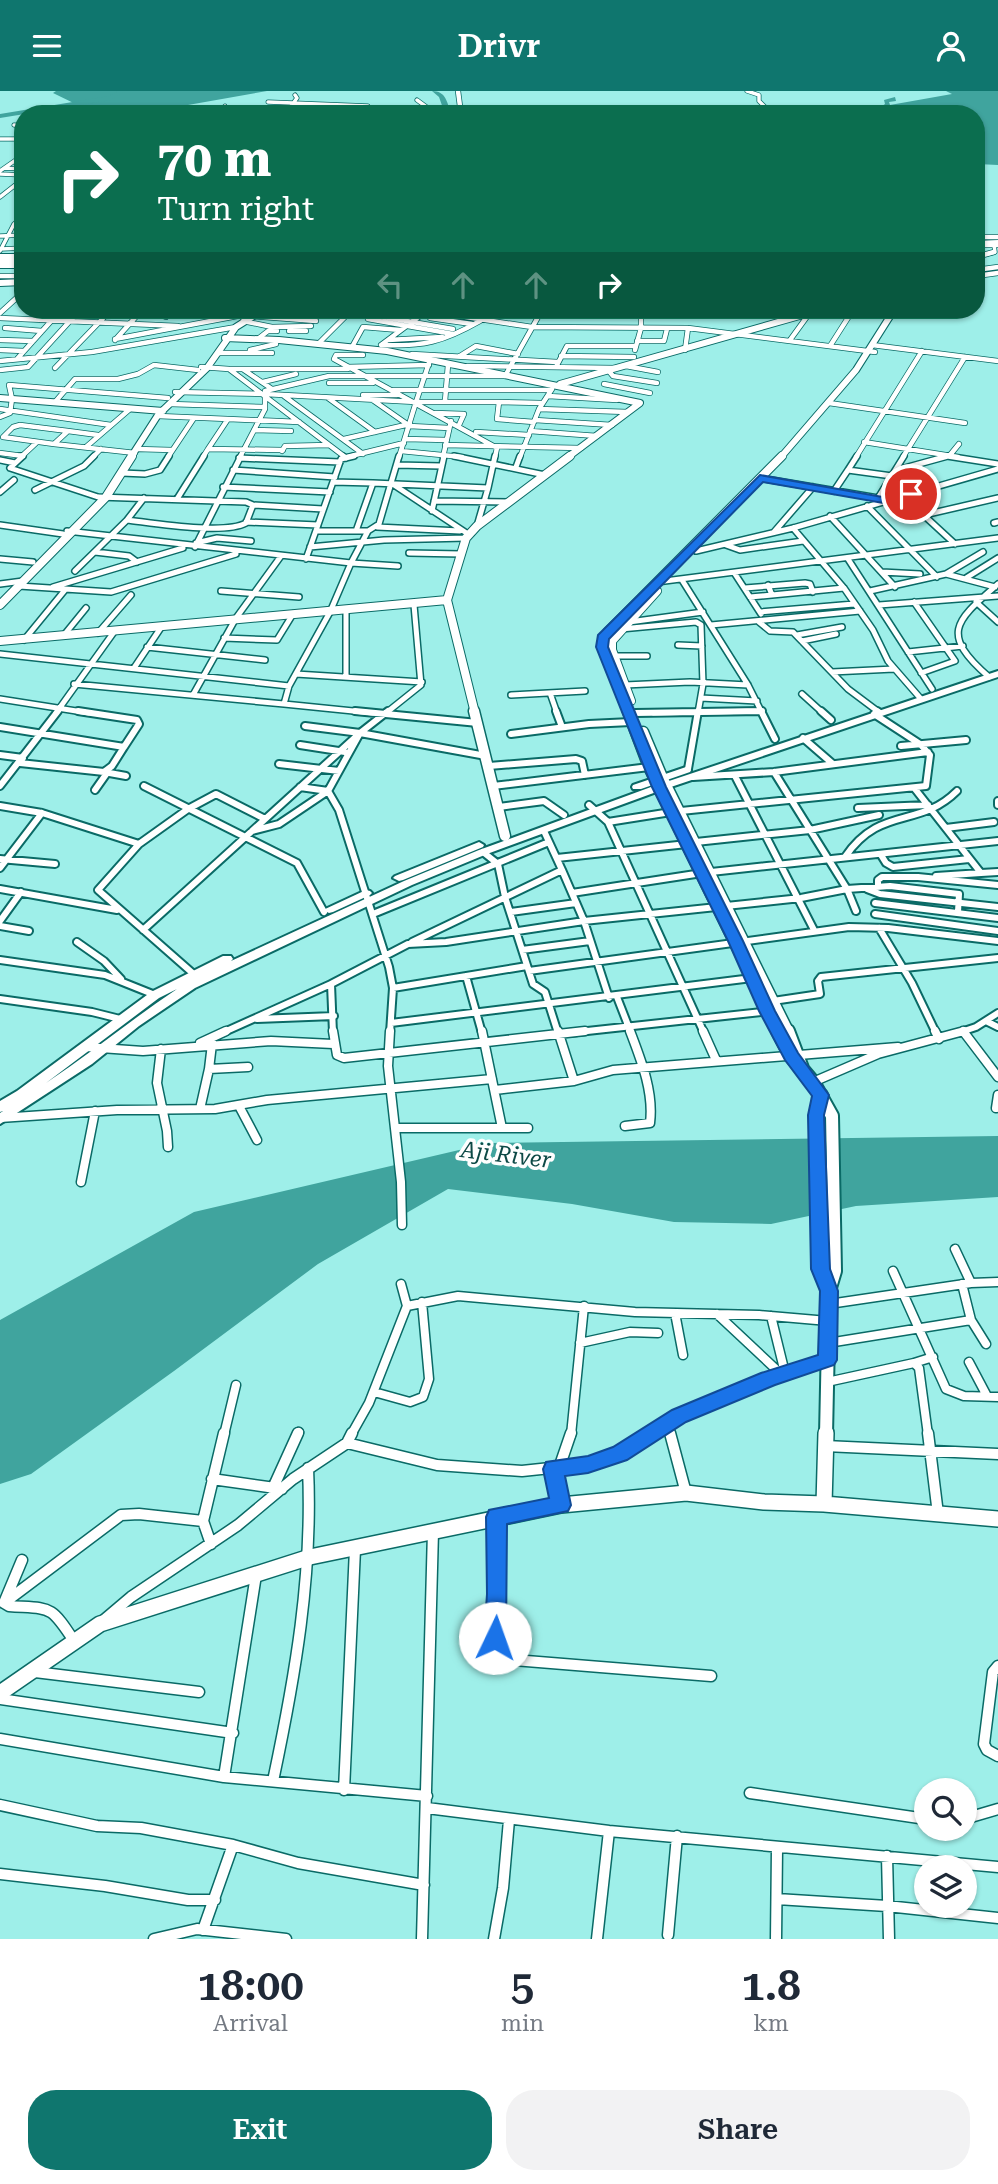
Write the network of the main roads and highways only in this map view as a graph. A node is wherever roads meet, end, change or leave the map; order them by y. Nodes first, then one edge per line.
1 (998, 667) edge
2 (990, 675) edge
3 (919, 696) junction
4 (875, 712) junction
5 (688, 773) junction
6 (592, 808) junction
7 (368, 897) junction
8 (197, 977) junction
9 (0, 1107) edge
10 (0, 1119) edge

1 - 2 main road
2 - 3 main road
2 - 3 main road
3 - 4 main road
4 - 5 main road
4 - 5 main road
5 - 6 main road
6 - 7 main road
6 - 7 main road
7 - 8 main road
7 - 8 main road
8 - 9 main road
8 - 10 main road

